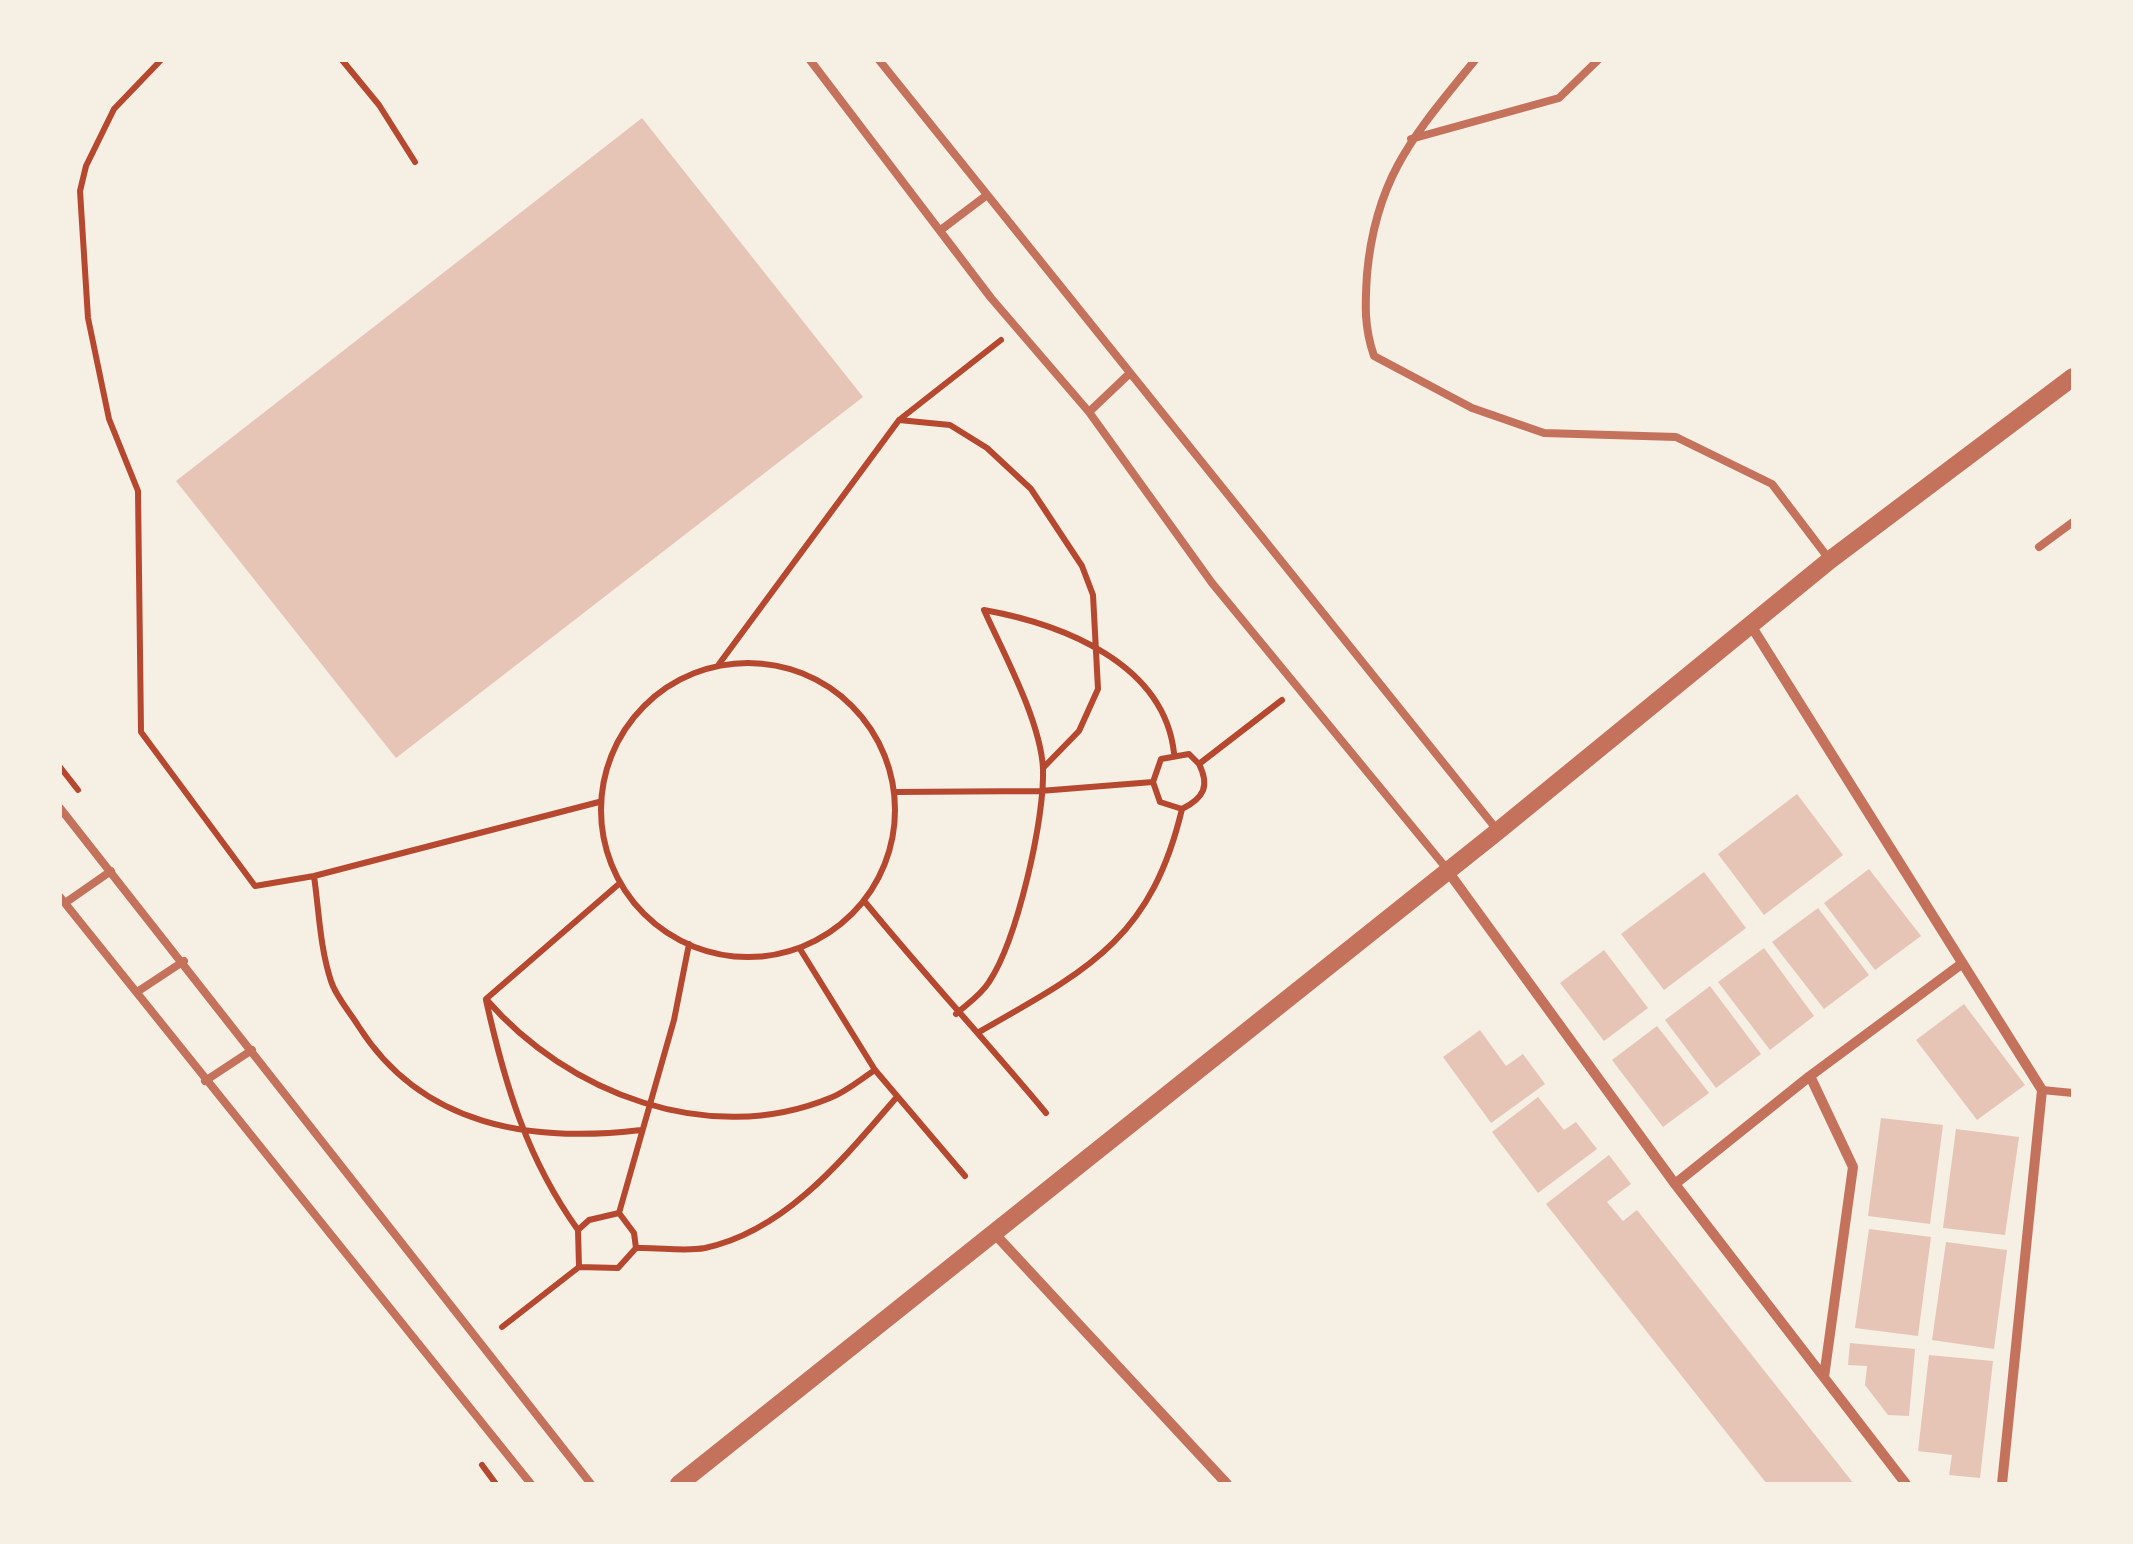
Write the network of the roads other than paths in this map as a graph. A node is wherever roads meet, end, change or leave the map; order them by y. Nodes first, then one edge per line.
1 (810, 60) edge
2 (879, 60) edge
3 (1476, 60) edge
4 (1598, 60) edge
5 (1411, 139) junction
6 (987, 195) junction
7 (942, 229) junction
8 (1130, 374) junction
9 (2073, 378) edge
10 (1089, 412) junction
11 (2073, 522) edge
12 (2039, 546) dead end
13 (1830, 560) junction
14 (1750, 624) junction
15 (60, 808) edge
16 (1498, 830) junction
17 (1447, 870) junction
18 (110, 871) junction
19 (62, 900) edge
20 (184, 961) junction
21 (1960, 965) junction
22 (137, 992) junction
23 (252, 1050) junction
24 (1810, 1076) junction
25 (206, 1081) junction
26 (2042, 1090) junction
27 (2073, 1093) edge
28 (1675, 1184) junction
29 (993, 1231) junction
30 (1824, 1377) junction
31 (532, 1484) edge
32 (591, 1484) edge
33 (679, 1484) edge
34 (1227, 1484) edge
35 (1906, 1484) edge
36 (2002, 1484) edge

1 - 7 lane
2 - 6 lane
3 - 5 lane
4 - 5 lane
5 - 13 lane
6 - 7 lane
6 - 8 lane
7 - 10 lane
8 - 10 lane
8 - 16 lane
9 - 13 street
10 - 17 lane
11 - 12 lane
13 - 14 street
14 - 16 street
14 - 21 street
15 - 18 lane
16 - 17 street
17 - 28 street
17 - 29 street
18 - 19 lane
18 - 20 lane
19 - 22 lane
20 - 22 lane
20 - 23 lane
21 - 24 street
21 - 26 street
22 - 25 lane
23 - 25 lane
23 - 32 lane
24 - 28 street
24 - 30 street
25 - 31 lane
26 - 27 lane
26 - 36 street
28 - 30 street
29 - 33 street
29 - 34 street
30 - 35 street

